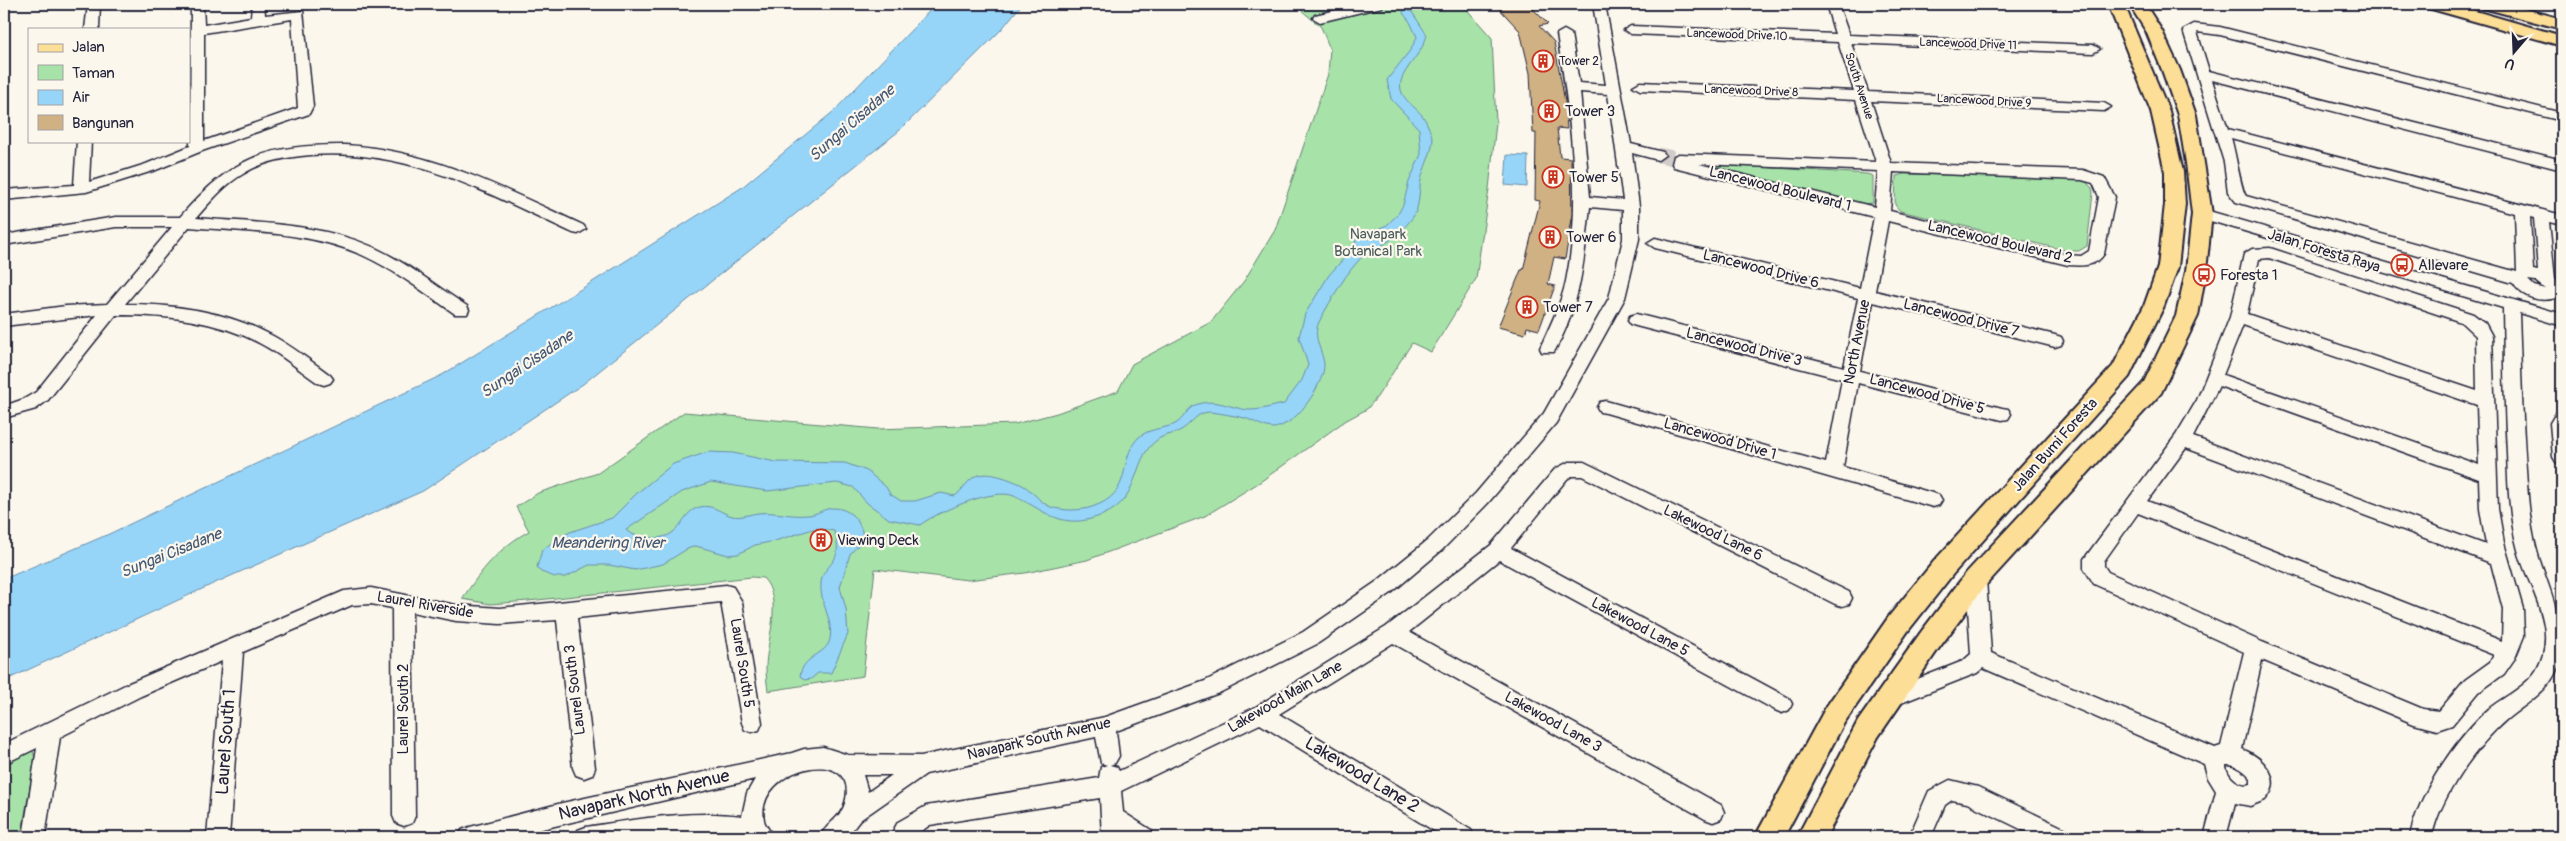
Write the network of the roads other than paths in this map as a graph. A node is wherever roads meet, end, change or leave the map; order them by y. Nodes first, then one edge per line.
1 (94, 4) edge
2 (197, 4) edge
3 (258, 4) edge
4 (1377, 4) edge
5 (1832, 4) edge
6 (2116, 4) edge
7 (2138, 4) edge
8 (2434, 4) edge
9 (2489, 4) edge
10 (1601, 5) edge
11 (297, 9) edge
12 (1320, 18) dead end
13 (258, 21) junction
14 (2562, 24) edge
15 (92, 28) edge
16 (196, 30) junction
17 (1631, 30) dead end
18 (1564, 34) dead end
19 (1844, 39) junction
20 (2562, 41) edge
21 (2093, 49) dead end
22 (2203, 74) junction
23 (1640, 86) dead end
24 (1573, 87) junction
25 (1615, 90) junction
26 (1863, 95) junction
27 (2104, 107) dead end
28 (2562, 117) edge
29 (2223, 132) junction
30 (84, 142) edge
31 (1624, 147) junction
32 (197, 148) junction
33 (1626, 164) junction
34 (2562, 165) edge
35 (1886, 168) junction
36 (81, 189) junction
37 (4, 196) edge
38 (1583, 201) junction
39 (1631, 206) junction
40 (2522, 209) junction
41 (1882, 214) junction
42 (2202, 214) junction
43 (2540, 214) junction
44 (2562, 220) edge
45 (184, 222) junction
46 (578, 229) dead end
47 (4, 240) edge
48 (1655, 243) dead end
49 (2522, 277) junction
50 (2555, 287) edge
51 (2537, 294) junction
52 (1867, 295) junction
53 (2511, 306) junction
54 (109, 310) junction
55 (461, 310) dead end
56 (2542, 314) junction
57 (2238, 317) junction
58 (4, 320) edge
59 (1636, 320) dead end
60 (2562, 320) edge
61 (2055, 341) dead end
62 (1548, 348) dead end
63 (2121, 372) junction
64 (1851, 375) junction
65 (2214, 378) junction
66 (324, 379) dead end
67 (2153, 387) junction
68 (2486, 401) junction
69 (1606, 407) dead end
70 (4, 412) edge
71 (2002, 414) dead end
72 (2562, 418) edge
73 (2182, 440) junction
74 (2562, 457) edge
75 (1584, 469) joint
76 (1833, 471) junction
77 (2488, 474) junction
78 (1934, 500) dead end
79 (2135, 504) junction
80 (1498, 550) junction
81 (2499, 558) junction
82 (1976, 579) junction
83 (1842, 598) dead end
84 (402, 602) junction
85 (732, 602) joint
86 (566, 612) junction
87 (1393, 633) junction
88 (233, 646) junction
89 (2255, 648) junction
90 (2508, 652) junction
91 (1981, 658) junction
92 (1889, 699) junction
93 (1782, 704) dead end
94 (1260, 714) junction
95 (752, 724) dead end
96 (1105, 726) junction
97 (50, 730) junction
98 (4, 754) edge
99 (2223, 757) junction
100 (789, 762) junction
101 (843, 765) junction
102 (921, 766) junction
103 (584, 768) dead end
104 (1109, 772) junction
105 (2228, 788) junction
106 (1713, 812) dead end
107 (404, 816) dead end
108 (1112, 827) edge
109 (842, 828) edge
110 (758, 832) edge
111 (34, 837) edge
112 (218, 837) edge
113 (470, 837) edge
114 (586, 837) edge
115 (901, 837) edge
116 (1143, 837) edge
117 (1463, 837) edge
118 (1769, 837) edge
119 (1811, 837) edge
120 (1920, 837) edge
121 (2060, 837) edge
122 (2215, 837) edge
123 (2421, 837) edge

1 - 15 street
2 - 16 street
3 - 13 street
4 - 12 street
5 - 19 street, South Avenue
6 - 63 main road, Jalan Bumi Foresta
7 - 42 main road
8 - 20 main road
9 - 14 main road
10 - 25 street, Navapark South Avenue
11 - 13 street
11 - 32 street
13 - 16 street
16 - 32 street
17 - 19 street, Lancewood Drive 10
18 - 24 street
19 - 21 street, Lancewood Drive 11
19 - 26 street, South Avenue
22 - 28 street
22 - 29 street
22 - 34 street
23 - 26 street, Lancewood Drive 8
24 - 25 street
24 - 38 street
25 - 31 street, Navapark South Avenue
26 - 27 street, Lancewood Drive 9
26 - 35 street, South Avenue
29 - 40 street
29 - 49 street
30 - 36 street
31 - 33 street, Navapark South Avenue
31 - 33 street
32 - 36 street
33 - 39 street, Navapark South Avenue
35 - 41 street, North Avenue
35 - 41 street, Lancewood Boulevard 1
35 - 41 street, Lancewood Boulevard 2
36 - 37 street
38 - 39 street
38 - 62 street
39 - 96 street, Navapark South Avenue
40 - 43 street
40 - 49 street
41 - 52 street, North Avenue
42 - 53 street, Jalan Foresta Raya
42 - 67 main road
43 - 44 street
43 - 50 street
45 - 46 street
45 - 47 street
45 - 54 street
45 - 55 street
48 - 52 street, Lancewood Drive 6
49 - 50 street
49 - 51 street
50 - 51 street
51 - 56 street
52 - 61 street, Lancewood Drive 7
52 - 64 street, North Avenue
53 - 56 street, Jalan Foresta Raya
53 - 123 street
54 - 58 street
54 - 66 street
54 - 70 street
56 - 60 street, Jalan Foresta Raya
57 - 65 street
57 - 68 street
57 - 68 street
59 - 64 street, Lancewood Drive 3
63 - 67 main road
63 - 118 main road, Jalan Bumi Foresta
64 - 71 street, Lancewood Drive 5
64 - 76 street, North Avenue
65 - 73 street
65 - 77 street
67 - 82 main road
68 - 77 street
69 - 76 street, Lancewood Drive 1
72 - 74 street
73 - 79 street
73 - 81 street
75 - 80 street, Lakewood Main Lane
75 - 83 street, Lakewood Lane 6
76 - 78 street, Lancewood Drive 1
77 - 81 street
79 - 89 street
79 - 90 street
80 - 87 street, Lakewood Main Lane
80 - 93 street, Lakewood Lane 5
81 - 90 street
82 - 91 street
82 - 92 main road
84 - 86 street, Laurel Riverside
84 - 88 street, Laurel Riverside
84 - 107 street, Laurel South 2
85 - 86 street, Laurel Riverside
85 - 95 street, Laurel South 5
86 - 103 street, Laurel South 3
87 - 94 street, Lakewood Main Lane
87 - 106 street, Lakewood Lane 3
88 - 97 street, Laurel Riverside
88 - 112 street, Laurel South 1
89 - 90 street
89 - 99 street
91 - 92 street
91 - 99 street
92 - 119 main road
94 - 104 street, Lakewood Main Lane
94 - 117 street, Lakewood Lane 2
96 - 102 street, Navapark South Avenue
96 - 104 street
97 - 98 street, Laurel Riverside
97 - 111 street
99 - 105 street
99 - 105 street
100 - 101 street, Navapark North Avenue
100 - 110 street
100 - 113 street, Navapark North Avenue
101 - 102 street, Navapark South Avenue
101 - 109 street
102 - 109 street, Navapark South Avenue
104 - 108 street
104 - 115 street, Lakewood Main Lane
105 - 122 street
108 - 116 street
110 - 114 street, Navapark North Avenue
120 - 121 street

